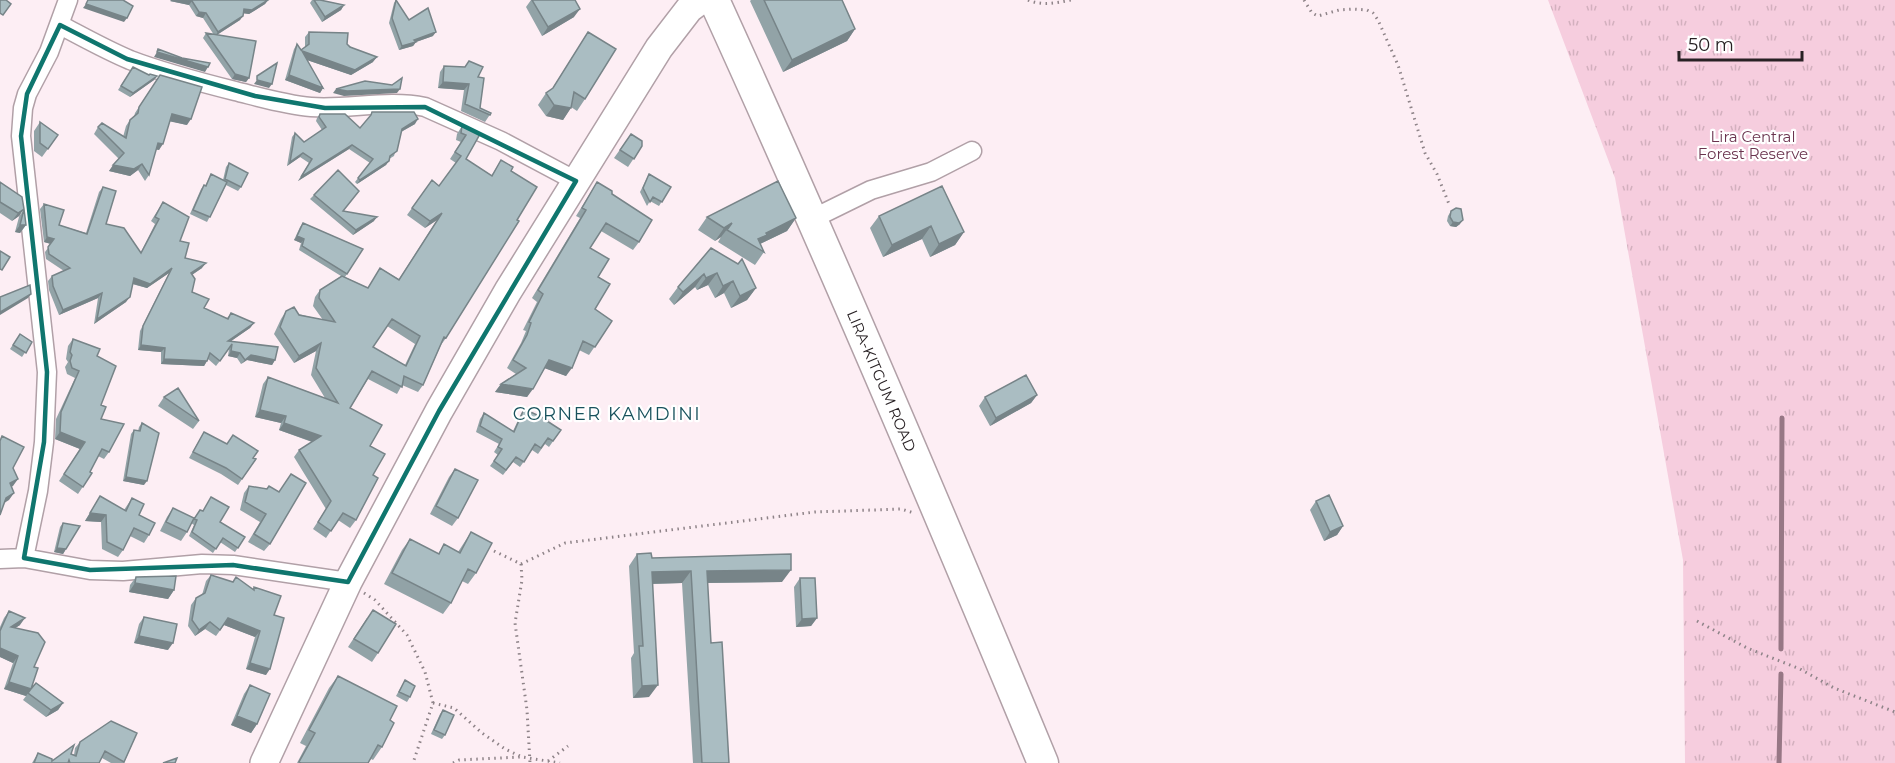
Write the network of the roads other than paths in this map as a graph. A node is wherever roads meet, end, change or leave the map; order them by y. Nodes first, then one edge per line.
1 (68, 0) edge
2 (701, 0) edge
3 (714, 0) edge
4 (60, 25) junction
5 (972, 151) dead end
6 (576, 181) junction
7 (812, 219) junction
8 (24, 558) junction
9 (0, 559) edge
10 (348, 582) junction
11 (264, 763) edge
12 (1042, 763) edge

1 - 4 street
2 - 6 street
3 - 7 main road, LIRA-KITGUM ROAD
4 - 6 street
4 - 8 street
5 - 7 street
6 - 10 street
7 - 12 main road, LIRA-KITGUM ROAD
8 - 9 street
8 - 10 street
10 - 11 street

